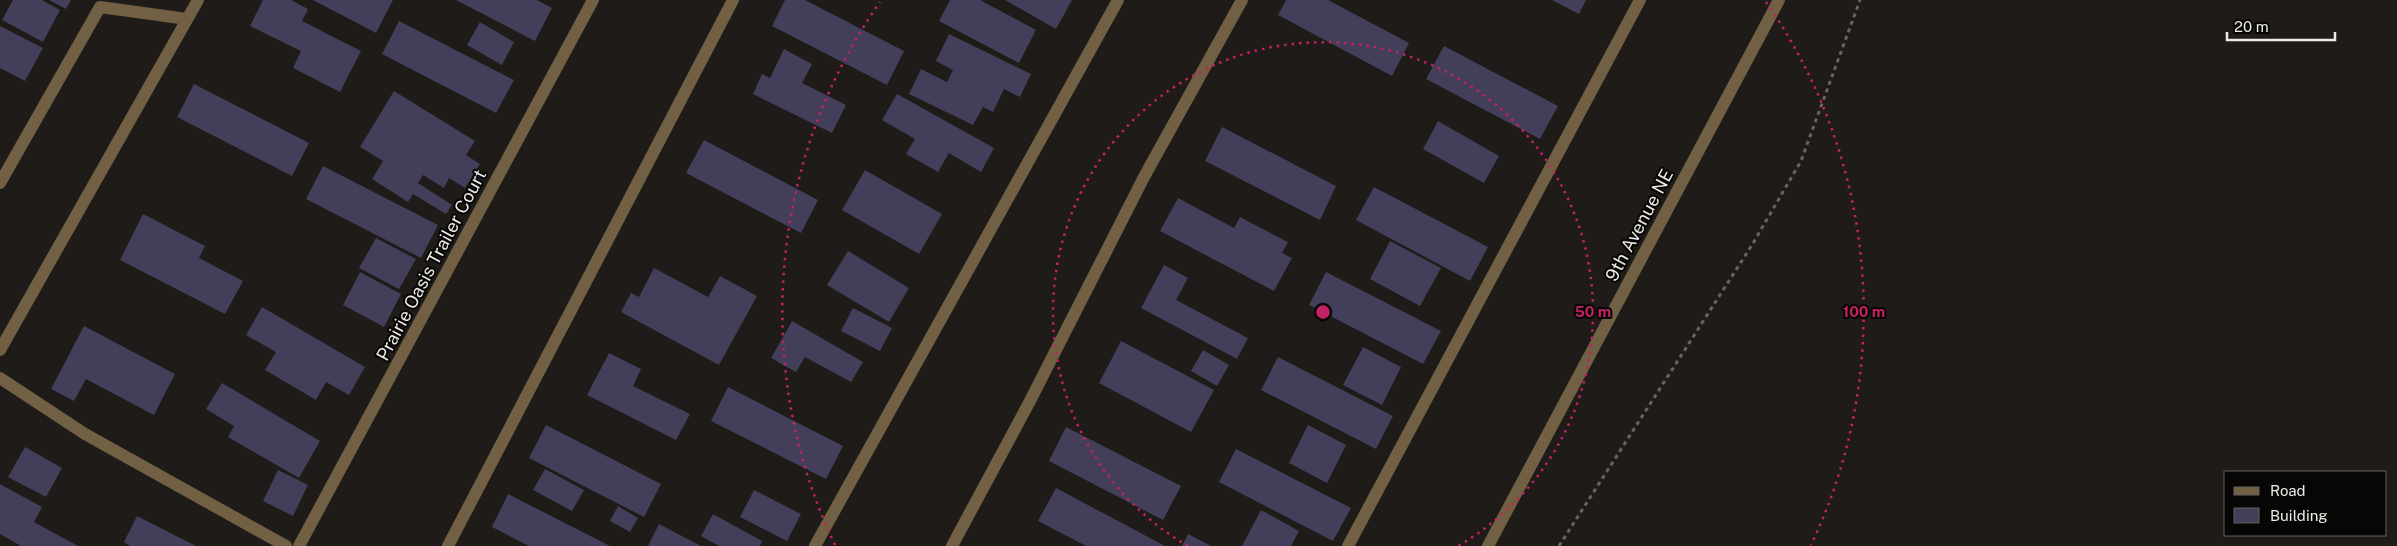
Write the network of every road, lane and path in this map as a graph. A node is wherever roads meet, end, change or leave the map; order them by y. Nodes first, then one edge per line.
1 (198, 0) edge
2 (594, 0) edge
3 (733, 0) edge
4 (1118, 0) edge
5 (1242, 0) edge
6 (1640, 0) edge
7 (1779, 0) edge
8 (1860, 0) edge
9 (188, 19) junction
10 (0, 183) edge
11 (0, 350) edge
12 (0, 378) edge
13 (286, 546) edge
14 (299, 546) edge
15 (448, 546) edge
16 (814, 546) edge
17 (952, 546) edge
18 (1348, 546) edge
19 (1488, 546) edge
20 (1559, 546) edge

1 - 9 street
2 - 14 street, Prairie Oasis Trailer Court
3 - 15 street
4 - 16 street
5 - 17 street
6 - 18 street
7 - 19 street, 9th Avenue NE
8 - 20 path
9 - 10 street
9 - 11 street
12 - 13 street

